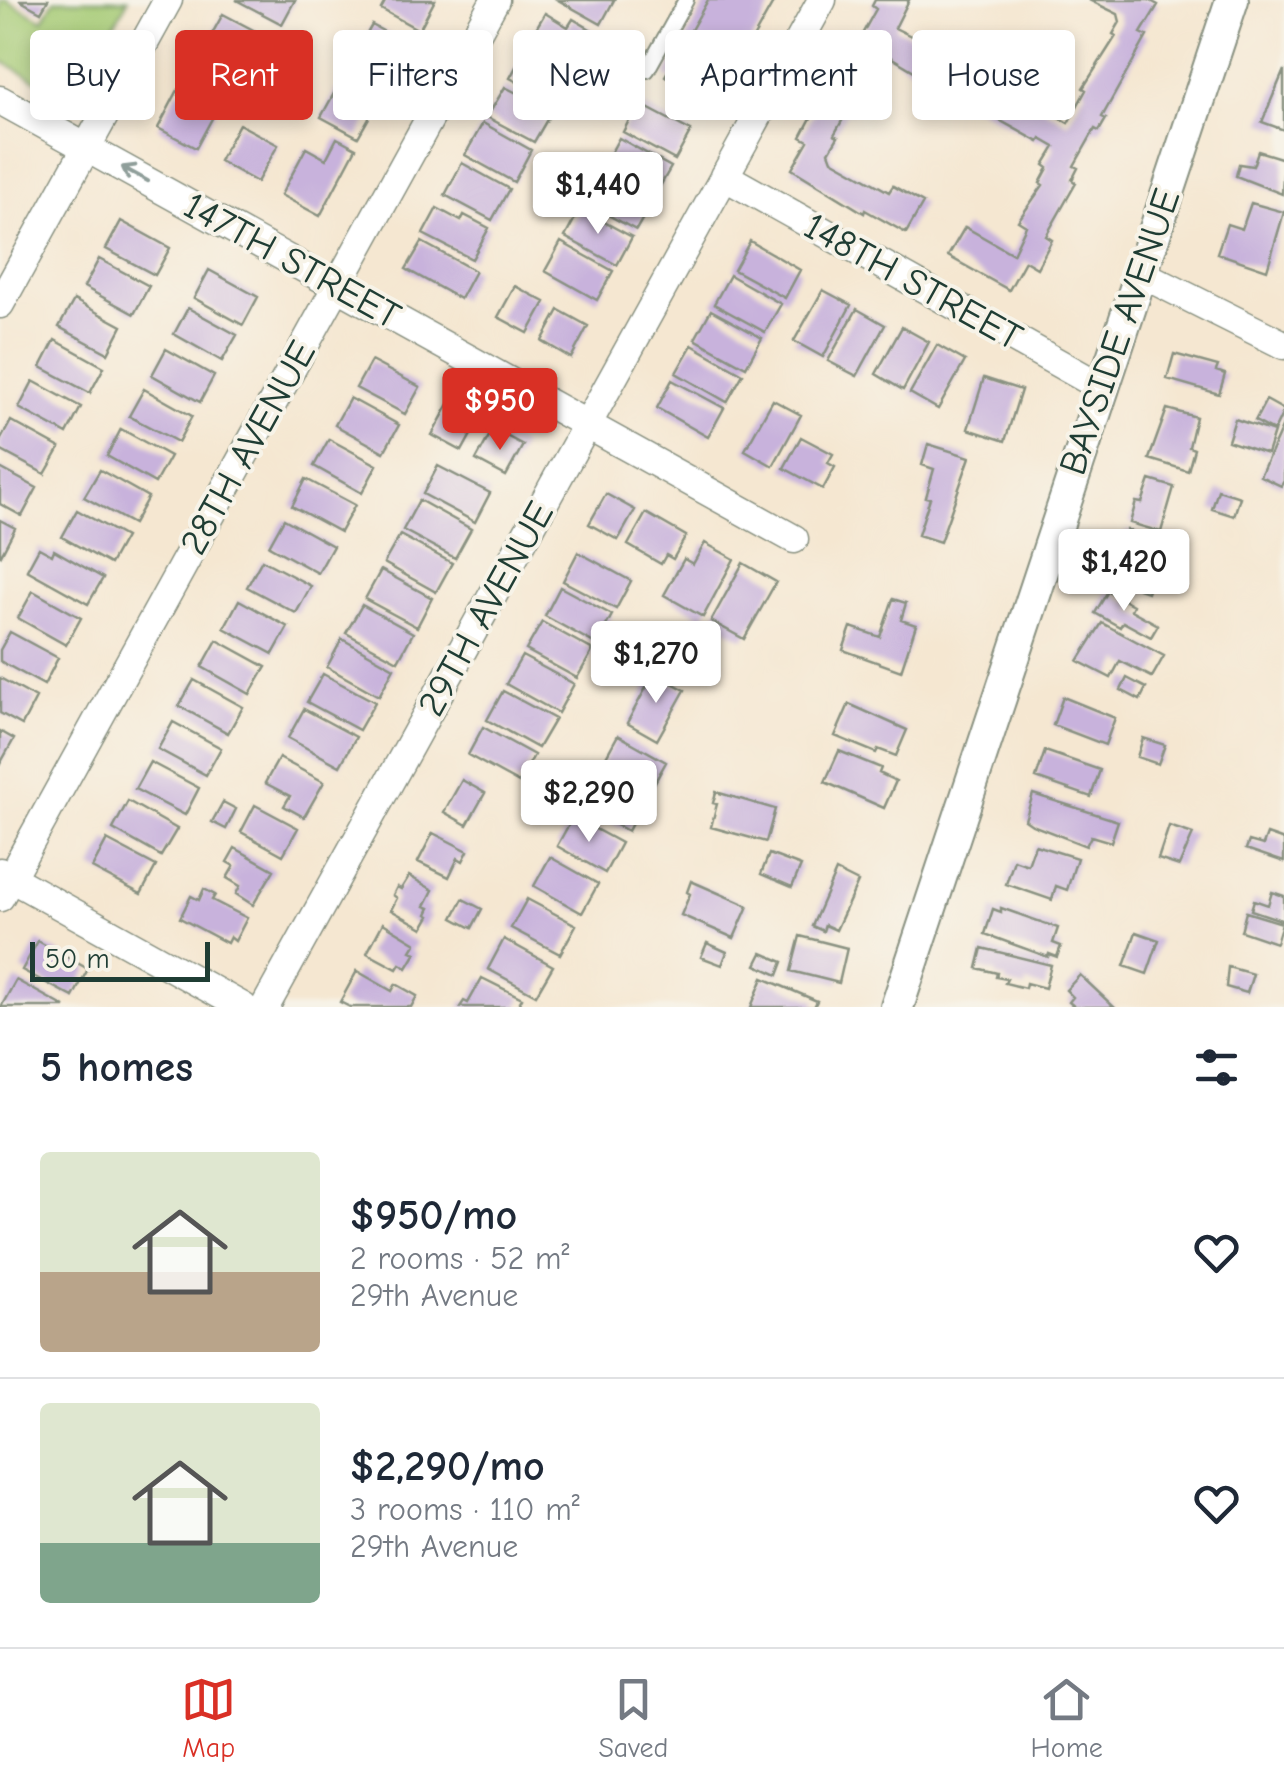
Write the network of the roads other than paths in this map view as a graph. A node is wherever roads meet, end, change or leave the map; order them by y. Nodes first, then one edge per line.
1 (168, 0) edge
2 (496, 0) edge
3 (686, 0) edge
4 (822, 0) edge
5 (1232, 0) edge
6 (647, 70) dead end
7 (0, 100) edge
8 (86, 148) junction
9 (724, 176) junction
10 (1140, 273) junction
11 (338, 286) junction
12 (0, 304) edge
13 (1284, 345) edge
14 (1100, 387) junction
15 (588, 424) junction
16 (794, 539) dead end
17 (4, 882) edge
18 (243, 1007) edge
19 (266, 1007) edge
20 (897, 1007) edge

1 - 8 street
2 - 11 street, 28TH AVENUE
3 - 6 lane
4 - 9 street, 29TH AVENUE
5 - 10 street, BAYSIDE AVENUE
7 - 8 street, 147TH STREET
11 -> 8 street, 147TH STREET
8 - 12 street
9 - 14 street, 148TH STREET
9 - 15 street, 29TH AVENUE
10 - 13 street
10 - 14 street, BAYSIDE AVENUE
11 - 15 street, 147TH STREET
11 - 17 street, 28TH AVENUE
14 - 20 street, BAYSIDE AVENUE
15 - 16 street, 147TH STREET
15 - 19 street, 29TH AVENUE
17 - 18 street

